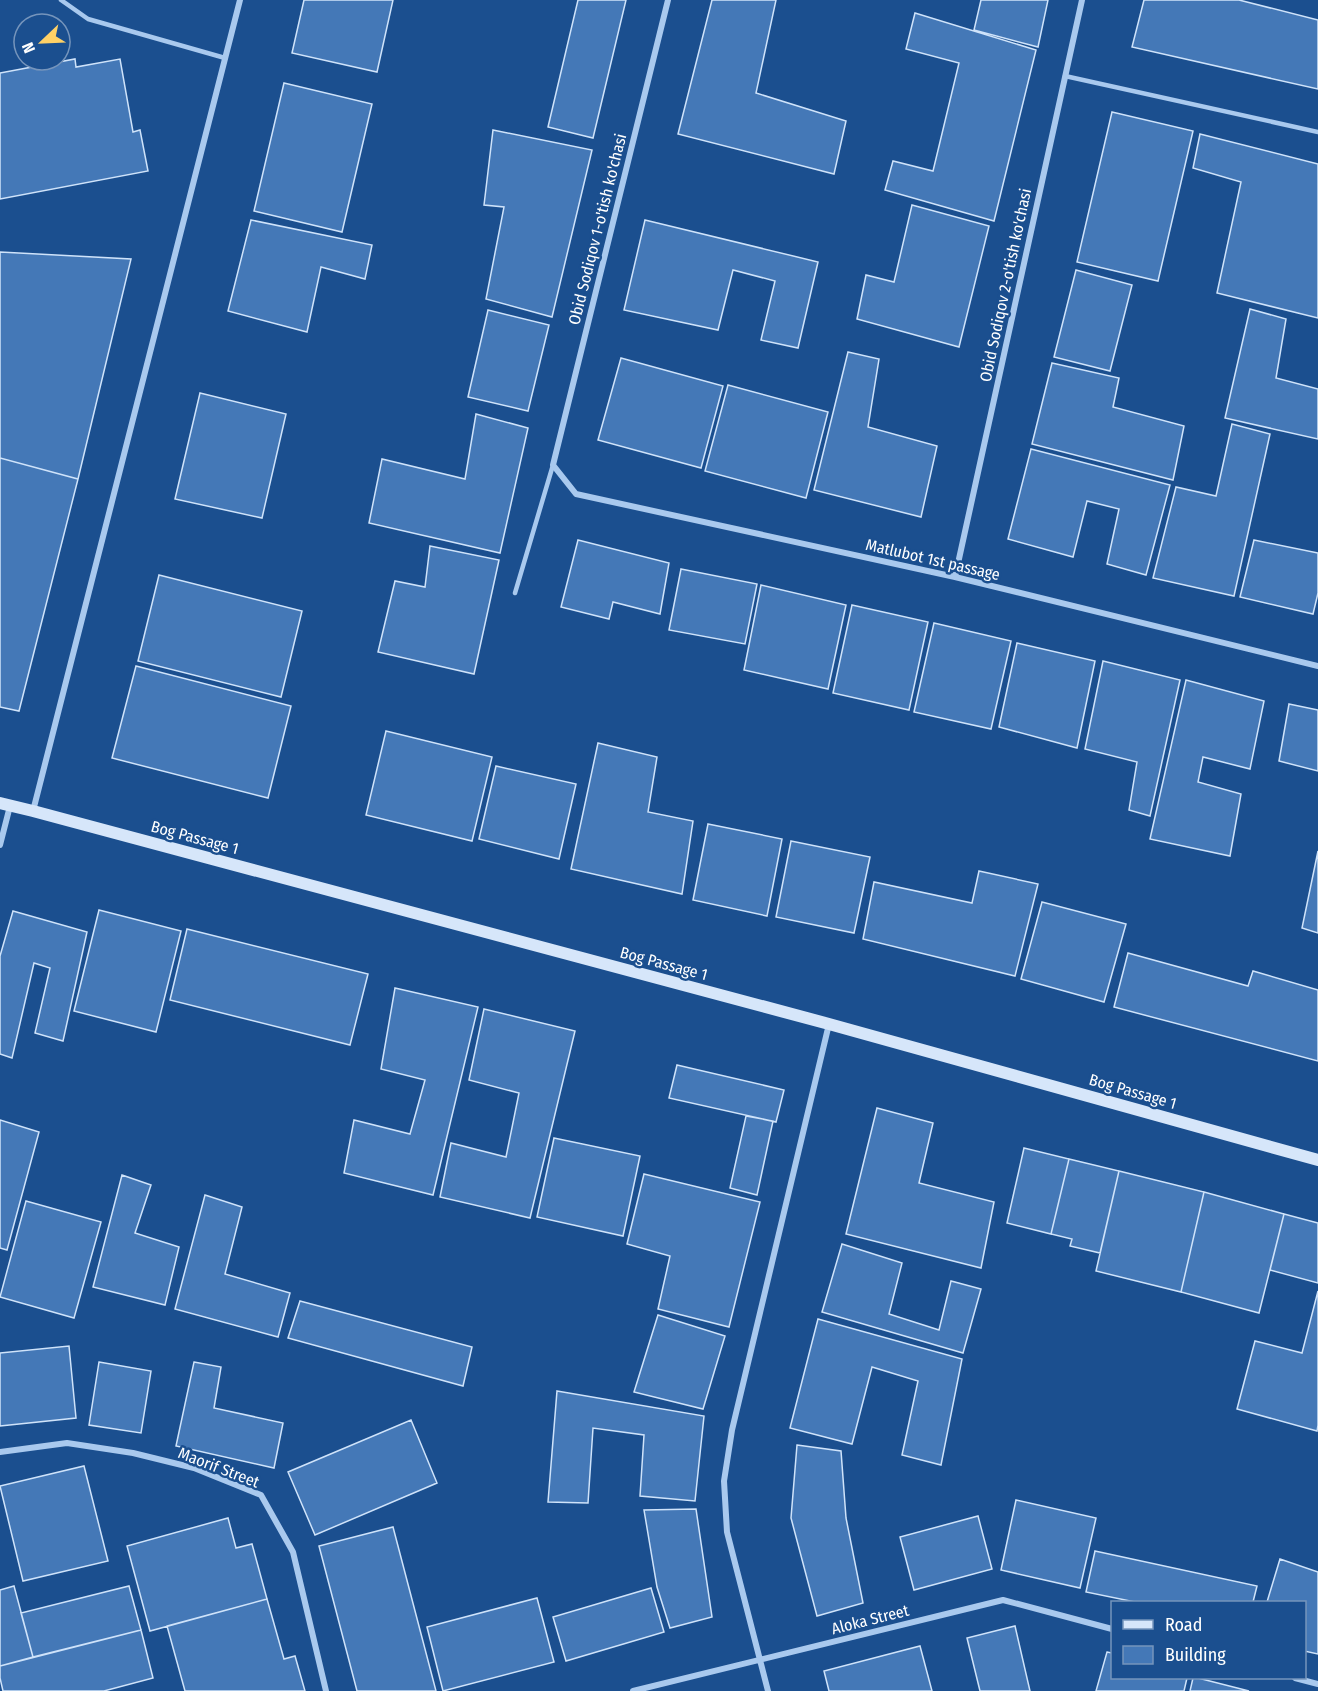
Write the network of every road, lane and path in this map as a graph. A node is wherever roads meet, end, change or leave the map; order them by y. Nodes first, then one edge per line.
1 (61, 0) edge
2 (240, 0) edge
3 (668, 0) edge
4 (1082, 0) edge
5 (225, 58) junction
6 (1065, 76) junction
7 (1318, 132) edge
8 (553, 465) junction
9 (955, 577) junction
10 (515, 593) dead end
11 (1318, 666) edge
12 (5, 805) edge
13 (33, 811) junction
14 (0, 845) edge
15 (828, 1024) junction
16 (1318, 1160) edge
17 (0, 1452) edge
18 (1111, 1628) edge
19 (760, 1660) junction
20 (1301, 1679) edge
21 (1318, 1684) edge
22 (326, 1691) edge
23 (633, 1691) edge
24 (768, 1691) edge

1 - 5 lane
2 - 5 street
3 - 8 street, Obid Sodiqov 1-o'tish ko'chasi
4 - 6 street, Obid Sodiqov 2-o'tish ko'chasi
5 - 13 street
6 - 7 lane
6 - 9 street, Obid Sodiqov 2-o'tish ko'chasi
8 - 9 street, Matlubot 1st passage
8 - 10 lane
9 - 11 street, Matlubot 1st passage
12 - 13 street, Bog Passage 1
12 - 14 street
13 - 15 street, Bog Passage 1
15 - 16 street, Bog Passage 1
15 - 19 street
17 - 22 street, Maorif Street
18 - 19 street, Aloka Street
19 - 23 street, Aloka Street
19 - 24 street
20 - 21 street

